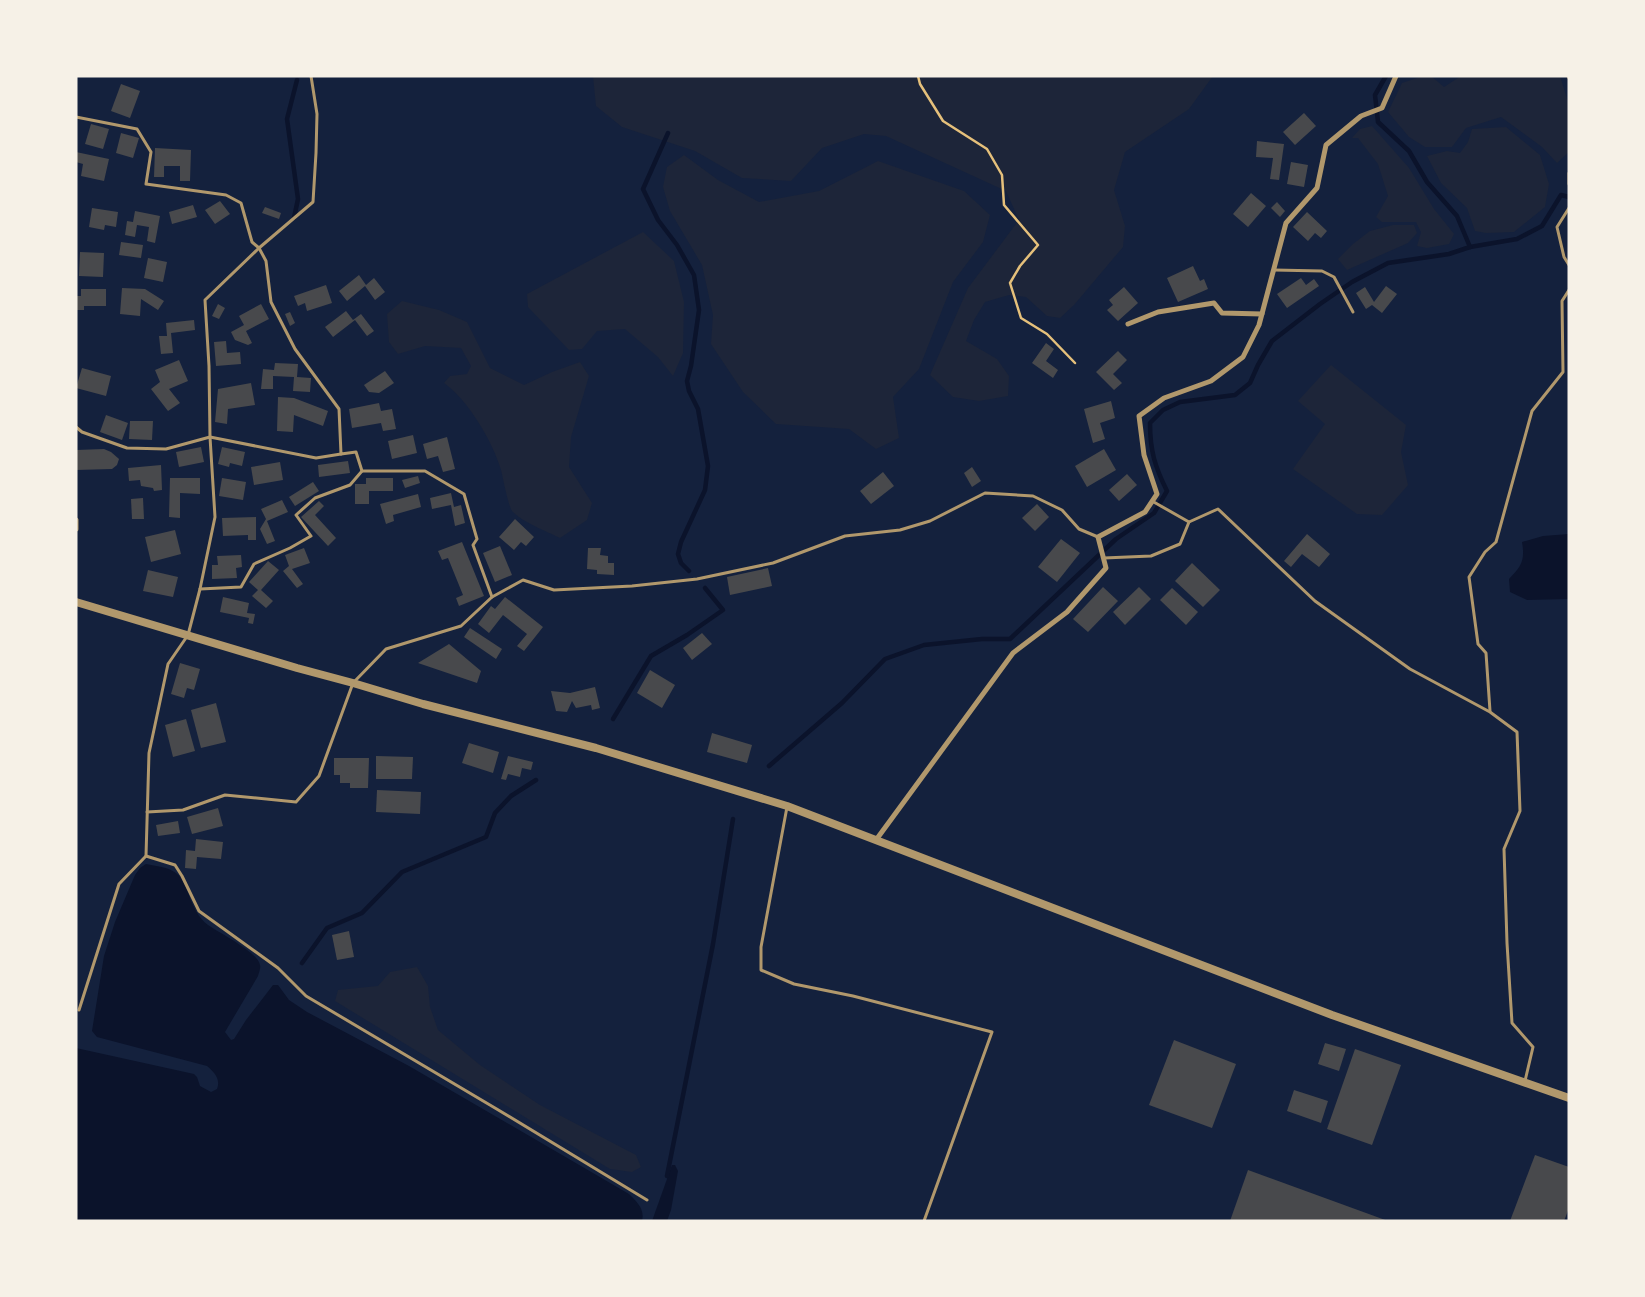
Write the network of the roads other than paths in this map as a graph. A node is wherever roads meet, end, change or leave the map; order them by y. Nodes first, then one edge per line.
1 (311, 76) edge
2 (1396, 76) edge
3 (76, 117) edge
4 (1569, 173) edge
5 (1569, 184) edge
6 (1569, 208) edge
7 (259, 248) junction
8 (1569, 265) edge
9 (1274, 270) junction
10 (1569, 290) edge
11 (1353, 312) dead end
12 (1262, 314) junction
13 (1128, 324) dead end
14 (76, 427) edge
15 (210, 437) junction
16 (341, 454) junction
17 (362, 471) junction
18 (1152, 501) junction
19 (76, 520) edge
20 (1189, 522) junction
21 (76, 529) edge
22 (1098, 537) junction
23 (1104, 558) junction
24 (200, 589) junction
25 (492, 597) junction
26 (76, 602) edge
27 (188, 635) junction
28 (353, 683) junction
29 (1490, 712) junction
30 (787, 806) junction
31 (148, 812) junction
32 (876, 840) junction
33 (146, 856) junction
34 (79, 1010) dead end
35 (1524, 1084) junction
36 (1569, 1098) edge
37 (647, 1200) dead end
38 (924, 1221) edge

1 - 7 lane
2 - 9 street
3 - 7 lane
4 - 5 lane
6 - 8 lane
7 - 15 lane
7 - 16 lane
9 - 11 lane
9 - 12 street
10 - 29 lane
12 - 13 street
12 - 18 street
14 - 15 lane
15 - 16 lane
15 - 24 lane
16 - 17 lane
17 - 24 lane
17 - 25 lane
18 - 20 lane
18 - 22 street
19 - 21 street
20 - 23 lane
20 - 29 lane
22 - 23 street
22 - 25 lane
23 - 32 street
24 - 27 lane
25 - 28 lane
26 - 27 street
27 - 28 street
27 - 31 lane
28 - 30 street
28 - 31 lane
29 - 35 lane
30 - 32 street
30 - 38 lane
31 - 33 lane
32 - 35 street
33 - 34 lane
33 - 37 lane
35 - 36 street

